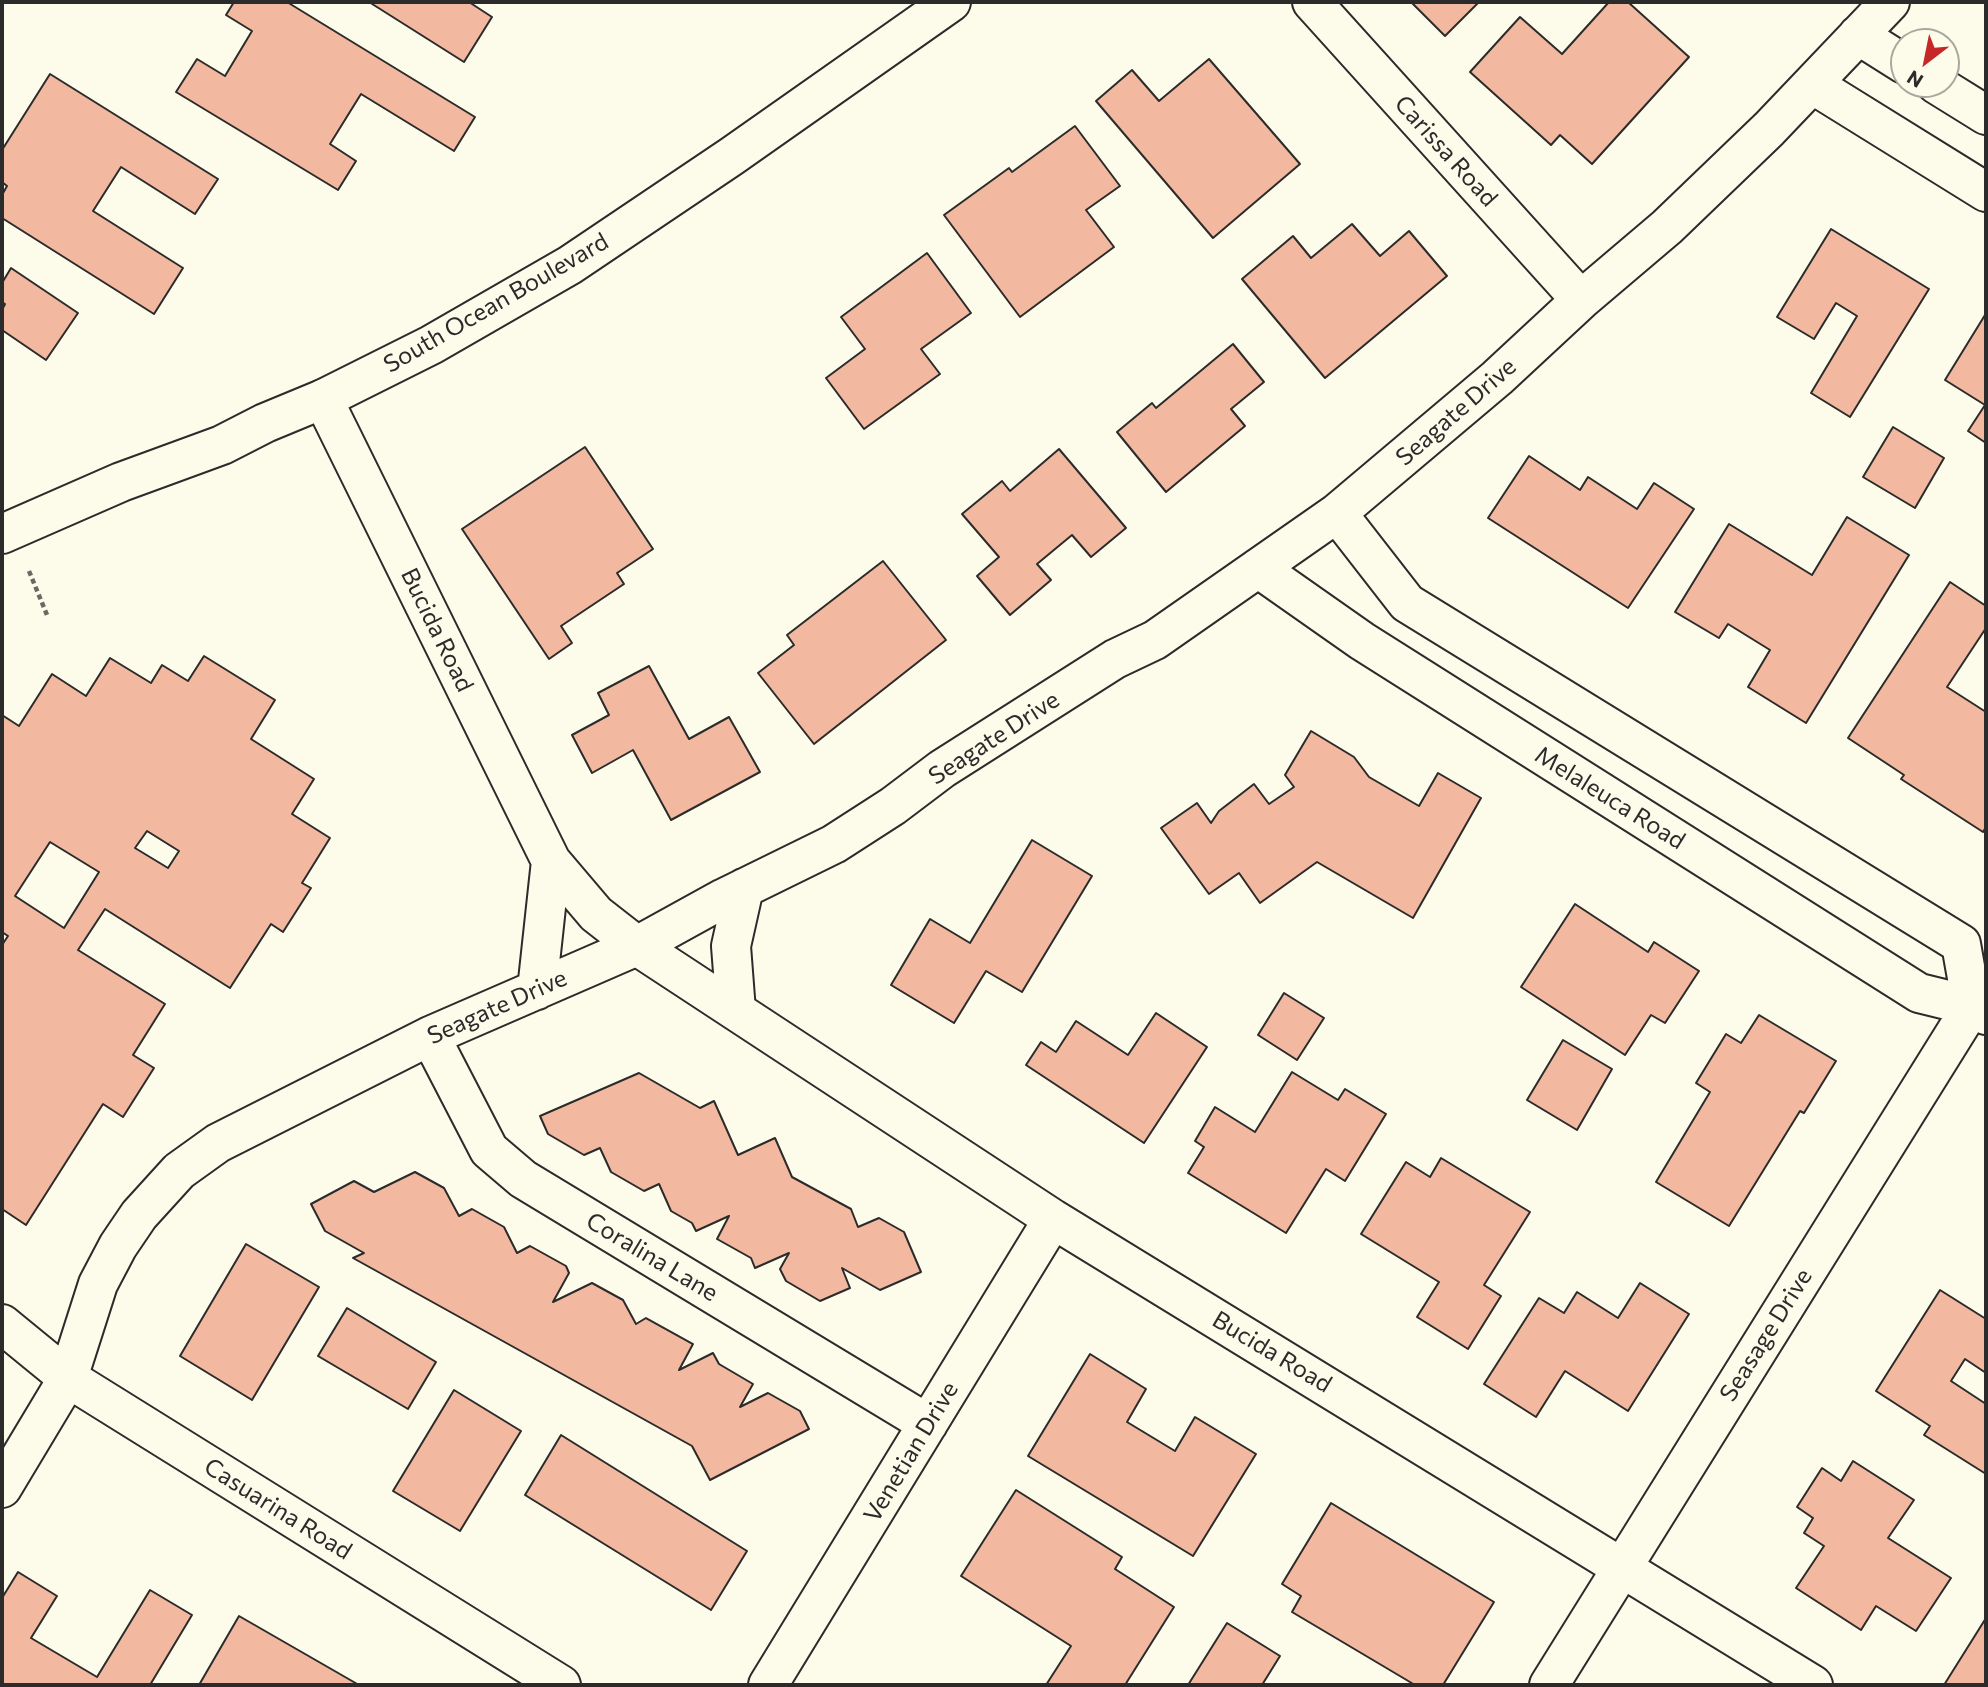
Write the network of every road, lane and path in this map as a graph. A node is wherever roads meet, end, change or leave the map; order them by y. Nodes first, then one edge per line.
1 (951, 2) edge
2 (1312, 2) edge
3 (1889, 2) edge
4 (1858, 35) junction
5 (1890, 55) edge
6 (1812, 84) junction
7 (1959, 98) edge
8 (1986, 115) edge
9 (1986, 192) edge
10 (1581, 300) junction
11 (323, 399) junction
12 (1337, 513) junction
13 (2, 534) edge
14 (1258, 568) junction
15 (29, 571) dead end
16 (47, 615) dead end
17 (551, 860) junction
18 (744, 888) junction
19 (637, 946) junction
20 (537, 990) junction
21 (1981, 1002) edge
22 (736, 1011) junction
23 (430, 1036) junction
24 (1053, 1219) junction
25 (2, 1324) edge
26 (68, 1378) junction
27 (928, 1424) junction
28 (2, 1488) edge
29 (1622, 1566) junction
30 (561, 1685) edge
31 (768, 1685) edge
32 (1549, 1685) edge
33 (1813, 1685) edge

1 - 11 street, South Ocean Boulevard
2 - 10 street, Carissa Road
3 - 4 street, Seagate Drive
4 - 5 street
4 - 6 street, Seagate Drive
6 - 9 street
6 - 10 street, Seagate Drive
7 - 8 street
10 - 12 street, Seagate Drive
11 - 13 street, South Ocean Boulevard
11 - 17 street, Bucida Road
12 - 14 street, Seagate Drive
12 - 21 street
14 - 18 street, Seagate Drive
14 - 21 street, Melaleuca Road
15 - 16 path
17 - 19 street, Bucida Road
17 - 20 street
18 - 19 street, Seagate Drive
18 - 22 street
19 - 20 street, Seagate Drive
19 - 22 street, Bucida Road
20 - 23 street, Seagate Drive
21 - 29 street, Seasage Drive
22 - 24 street, Bucida Road
23 - 26 street, Seagate Drive
23 - 27 street, Coralina Lane
24 - 27 street, Venetian Drive
24 - 29 street, Bucida Road
25 - 26 street, Casuarina Road
26 - 28 street, Seagate Drive
26 - 30 street, Casuarina Road
27 - 31 street, Venetian Drive
29 - 32 street, Seasage Drive
29 - 33 street, Bucida Road

